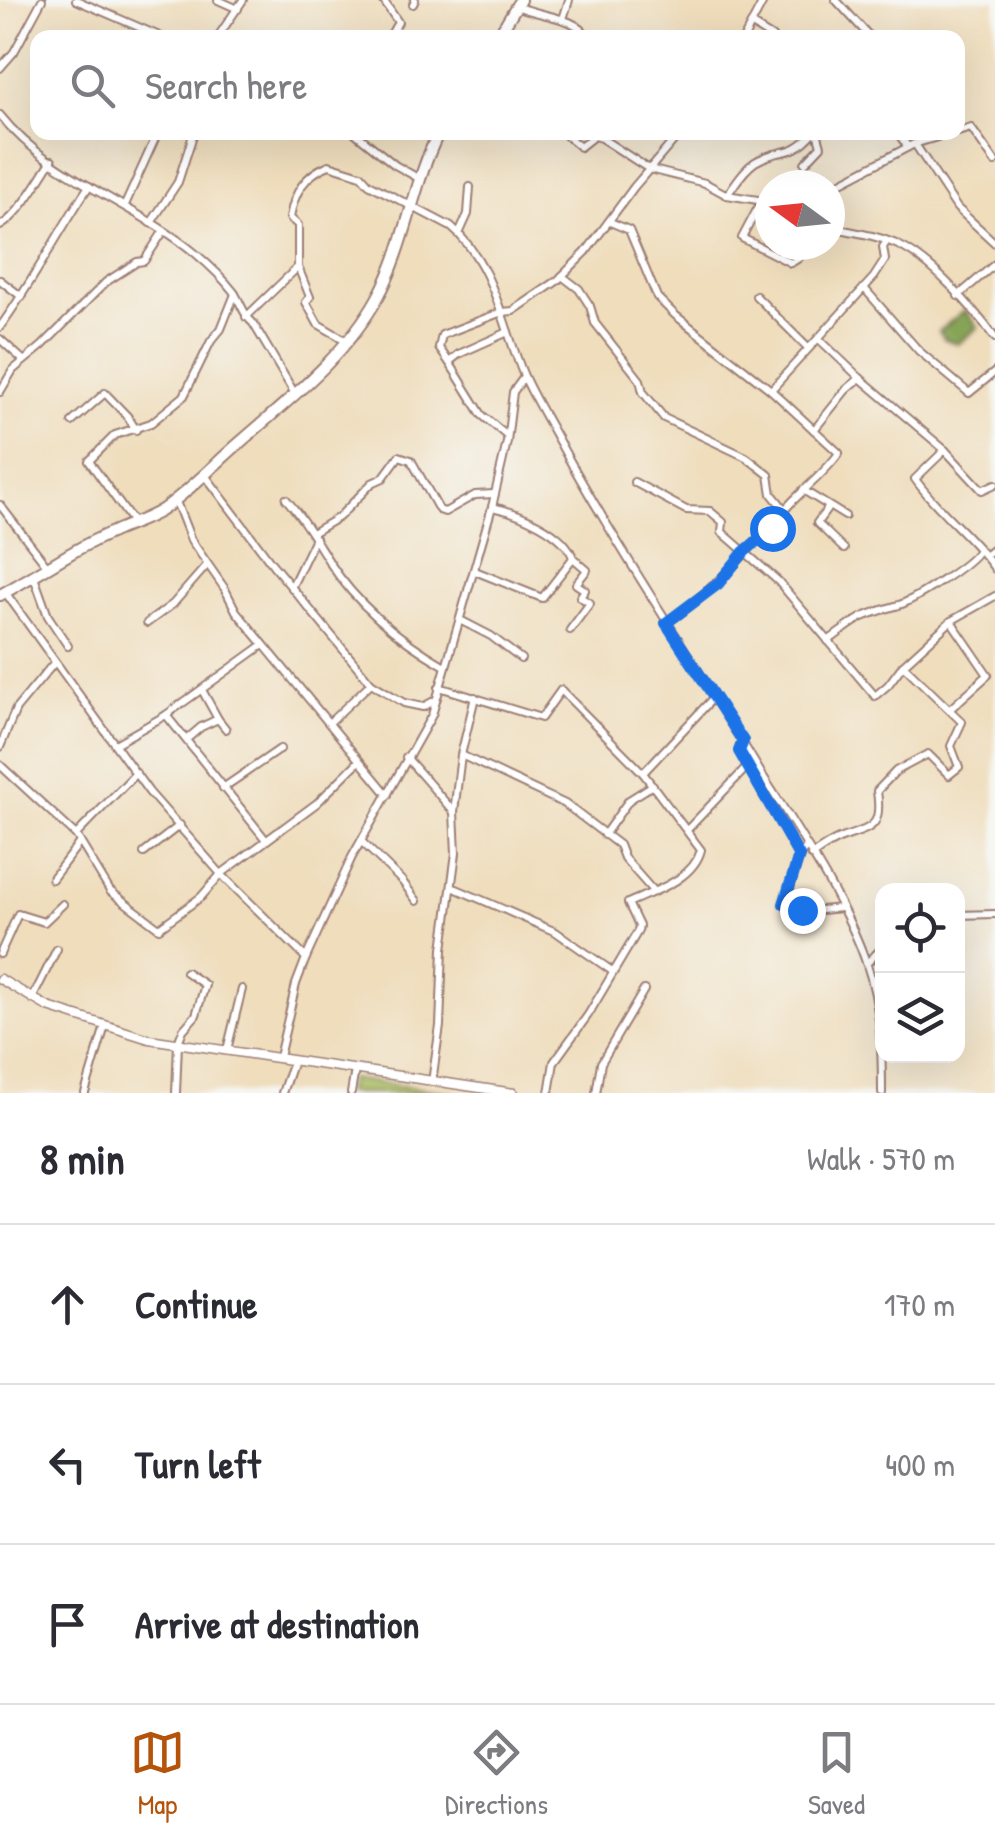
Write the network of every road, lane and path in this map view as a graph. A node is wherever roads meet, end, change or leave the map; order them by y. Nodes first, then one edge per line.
1 (42, 0) edge
2 (76, 0) edge
3 (218, 0) edge
4 (243, 0) edge
5 (383, 0) edge
6 (569, 0) edge
7 (764, 0) edge
8 (836, 0) edge
9 (88, 2) edge
10 (519, 3) edge
11 (238, 9) junction
12 (563, 19) junction
13 (752, 24) junction
14 (147, 30) edge
15 (223, 30) edge
16 (394, 30) edge
17 (502, 30) edge
18 (583, 30) edge
19 (749, 30) edge
20 (761, 30) edge
21 (864, 30) edge
22 (4, 57) edge
23 (0, 68) edge
24 (0, 118) edge
25 (965, 130) edge
26 (154, 140) edge
27 (191, 140) edge
28 (364, 140) edge
29 (436, 140) edge
30 (605, 140) edge
31 (674, 140) edge
32 (808, 140) edge
33 (819, 140) edge
34 (905, 140) edge
35 (930, 140) edge
36 (911, 146) junction
37 (52, 160) junction
38 (995, 162) edge
39 (805, 163) dead end
40 (649, 169) junction
41 (420, 179) junction
42 (845, 180) edge
43 (89, 186) junction
44 (470, 186) dead end
45 (728, 195) junction
46 (755, 199) edge
47 (125, 205) junction
48 (413, 206) junction
49 (755, 218) edge
50 (610, 222) junction
51 (152, 223) junction
52 (0, 226) edge
53 (845, 228) edge
54 (163, 232) junction
55 (459, 234) junction
56 (887, 242) junction
57 (995, 244) edge
58 (755, 245) edge
59 (995, 264) edge
60 (298, 268) junction
61 (562, 276) junction
62 (0, 280) edge
63 (864, 288) junction
64 (235, 294) junction
65 (756, 296) dead end
66 (958, 296) junction
67 (22, 297) junction
68 (502, 312) junction
69 (246, 318) junction
70 (0, 326) edge
71 (508, 332) junction
72 (0, 338) edge
73 (995, 338) edge
74 (818, 339) junction
75 (347, 342) junction
76 (808, 348) junction
77 (23, 360) junction
78 (449, 362) junction
79 (995, 372) edge
80 (524, 377) junction
81 (860, 378) junction
82 (2, 386) edge
83 (771, 390) junction
84 (294, 394) junction
85 (72, 422) dead end
86 (136, 430) junction
87 (814, 430) junction
88 (508, 437) junction
89 (945, 450) junction
90 (206, 475) junction
91 (634, 482) dead end
92 (995, 484) edge
93 (804, 490) junction
94 (494, 494) junction
95 (175, 499) junction
96 (286, 499) dead end
97 (0, 505) edge
98 (492, 507) junction
99 (828, 508) junction
100 (785, 510) junction
101 (845, 516) dead end
102 (135, 525) junction
103 (314, 535) junction
104 (995, 548) edge
105 (844, 550) dead end
106 (744, 552) junction
107 (982, 553) junction
108 (572, 558) junction
109 (207, 565) junction
110 (49, 569) junction
111 (995, 569) edge
112 (476, 571) junction
113 (34, 577) junction
114 (292, 586) junction
115 (3, 594) edge
116 (995, 596) edge
117 (460, 620) junction
118 (951, 621) junction
119 (147, 622) dead end
120 (666, 623) junction
121 (570, 630) dead end
122 (828, 641) junction
123 (263, 645) junction
124 (68, 646) dead end
125 (522, 659) dead end
126 (54, 663) junction
127 (903, 665) junction
128 (445, 666) junction
129 (372, 683) junction
130 (440, 687) junction
131 (202, 690) junction
132 (475, 697) junction
133 (714, 697) junction
134 (436, 701) junction
135 (950, 709) junction
136 (166, 715) junction
137 (218, 719) junction
138 (329, 724) junction
139 (226, 729) dead end
140 (187, 739) junction
141 (743, 741) junction
142 (115, 744) junction
143 (0, 748) edge
144 (280, 749) dead end
145 (461, 755) junction
146 (406, 757) junction
147 (360, 760) junction
148 (0, 765) edge
149 (748, 766) junction
150 (643, 772) junction
151 (136, 774) junction
152 (653, 785) junction
153 (223, 788) junction
154 (388, 794) junction
155 (454, 812) junction
156 (180, 824) junction
157 (688, 830) junction
158 (604, 835) junction
159 (78, 838) junction
160 (266, 840) junction
161 (360, 841) junction
162 (806, 848) junction
163 (144, 853) dead end
164 (799, 856) junction
165 (811, 856) junction
166 (222, 874) junction
167 (52, 879) dead end
168 (452, 887) junction
169 (653, 891) junction
170 (417, 901) dead end
171 (63, 904) dead end
172 (841, 908) junction
173 (995, 914) edge
174 (965, 915) edge
175 (57, 949) dead end
176 (0, 954) edge
177 (875, 955) edge
178 (306, 958) junction
179 (866, 963) junction
180 (612, 971) junction
181 (186, 972) dead end
182 (0, 979) edge
183 (242, 989) dead end
184 (644, 990) dead end
185 (32, 999) junction
186 (105, 1026) junction
187 (178, 1043) junction
188 (228, 1050) junction
189 (279, 1057) junction
190 (293, 1060) junction
191 (355, 1070) junction
192 (432, 1082) junction
193 (85, 1093) edge
194 (176, 1093) edge
195 (282, 1093) edge
196 (352, 1093) edge
197 (514, 1093) edge
198 (549, 1093) edge
199 (596, 1093) edge
200 (882, 1093) edge

1 - 22 street
2 - 9 street
3 - 11 street
4 - 11 street
5 - 16 street
6 - 12 street
7 - 13 street
8 - 21 street
9 - 14 street
10 - 12 street
10 - 17 highway
11 - 15 street
12 - 18 street
13 - 19 street
13 - 20 street
22 - 23 street
24 - 37 street
25 - 38 street
26 - 47 street
27 - 51 street
28 - 41 street
29 - 41 highway
30 - 40 street
31 - 40 street
32 - 45 street
33 - 39 street
34 - 36 street
35 - 36 street
36 - 42 street
36 - 57 street
37 - 43 street
37 - 52 street
40 - 45 street
40 - 50 street
41 - 48 highway
43 - 47 street
43 - 67 street
44 - 55 street
45 - 46 street
47 - 51 street
48 - 55 street
48 - 60 street
48 - 75 highway
49 - 58 street
50 - 61 street
50 - 83 street
51 - 54 street
53 - 56 street
54 - 64 street
54 - 77 street
55 - 68 street
56 - 63 street
56 - 66 street
59 - 66 street
60 - 69 street
60 - 75 street
61 - 68 street
61 - 100 street
62 - 67 street
63 - 74 street
63 - 79 street
64 - 69 street
64 - 86 street
65 - 76 street
66 - 73 street
67 - 70 street
68 - 71 street
68 - 78 street
69 - 84 street
71 - 78 street
71 - 80 street
72 - 77 street
74 - 76 street
74 - 81 street
75 - 84 highway
76 - 83 street
77 - 82 street
78 - 88 street
80 - 88 street
80 - 120 street
81 - 87 street
81 - 89 street
83 - 87 street
84 - 90 highway
85 - 86 street
86 - 102 street
87 - 93 street
88 - 94 street
89 - 92 street
89 - 107 street
90 - 95 highway
90 - 114 street
91 - 106 street
93 - 99 street
93 - 100 street
94 - 98 street
94 - 103 street
95 - 102 highway
95 - 109 street
96 - 103 street
97 - 110 street
98 - 108 street
98 - 112 street
99 - 101 street
99 - 105 street
100 - 106 street
102 - 110 highway
103 - 114 street
103 - 128 street
104 - 107 street
106 - 120 street
106 - 122 street
107 - 111 street
107 - 122 street
108 - 112 street
108 - 121 street
109 - 119 street
109 - 123 street
110 - 113 highway
112 - 117 street
113 - 115 highway
113 - 124 street
114 - 129 street
115 - 126 street
116 - 118 street
117 - 125 street
117 - 128 street
118 - 127 street
118 - 135 street
120 - 133 street
122 - 127 street
123 - 131 street
123 - 138 street
126 - 142 street
126 - 143 street
127 - 135 street
128 - 130 street
129 - 134 street
129 - 138 street
130 - 132 street
130 - 134 street
131 - 136 street
131 - 137 street
132 - 145 street
132 - 150 street
133 - 141 street
133 - 150 street
134 - 146 street
135 - 165 street
136 - 140 street
136 - 142 street
137 - 139 street
137 - 140 street
138 - 147 street
140 - 153 street
141 - 149 street
141 - 162 street
142 - 151 street
144 - 153 street
145 - 155 street
145 - 158 street
146 - 154 street
146 - 155 street
147 - 154 street
147 - 160 street
148 - 159 street
149 - 157 street
149 - 164 street
150 - 152 street
151 - 156 street
151 - 159 street
152 - 157 street
152 - 158 street
153 - 160 street
154 - 161 street
155 - 168 street
156 - 163 street
156 - 166 street
157 - 169 street
158 - 169 street
159 - 166 street
159 - 167 street
160 - 166 street
161 - 170 street
161 - 178 street
162 - 164 street
162 - 165 street
164 - 172 street
165 - 172 street
166 - 178 street
168 - 180 street
168 - 192 street
169 - 180 street
171 - 176 street
172 - 179 street
173 - 174 street
175 - 185 street
177 - 179 street
178 - 189 street
179 - 200 street
180 - 198 street
181 - 187 street
182 - 185 main road
183 - 188 street
184 - 199 street
185 - 186 main road
186 - 187 main road
186 - 193 street
187 - 188 main road
187 - 194 street
188 - 189 main road
189 - 190 main road
190 - 191 main road
190 - 195 street
191 - 192 main road
191 - 196 street
192 - 197 main road

